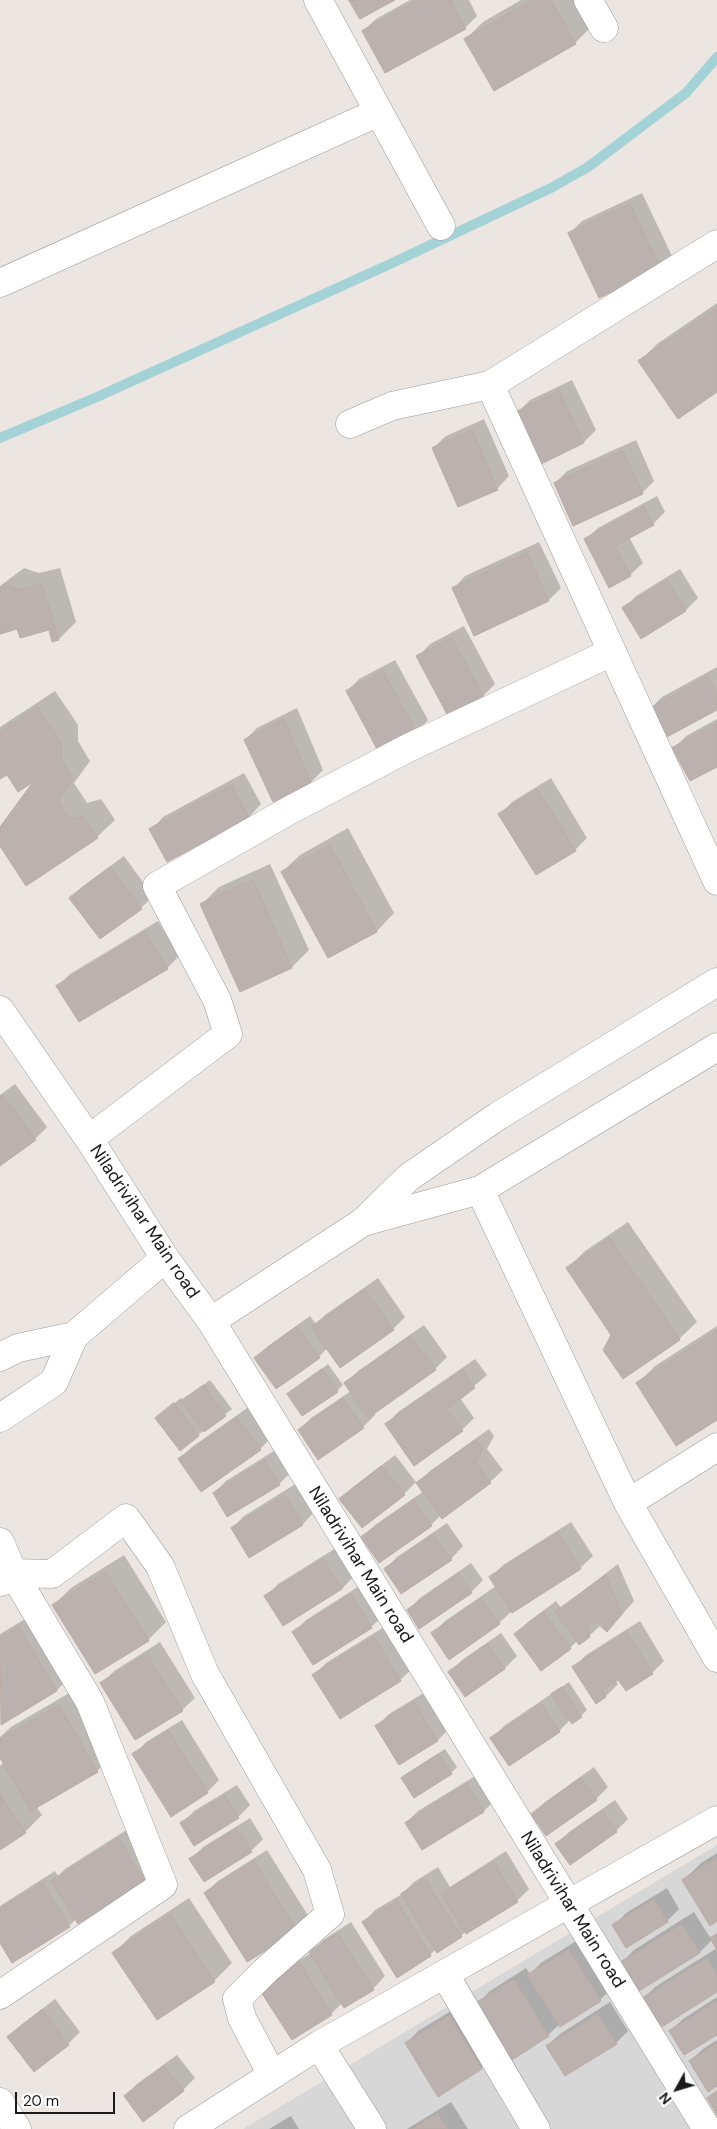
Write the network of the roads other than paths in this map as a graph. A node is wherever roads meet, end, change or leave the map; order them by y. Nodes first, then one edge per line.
1 (318, 0) edge
2 (588, 0) edge
3 (604, 28) dead end
4 (379, 112) junction
5 (441, 226) dead end
6 (717, 244) edge
7 (0, 283) edge
8 (490, 385) junction
9 (350, 424) dead end
10 (612, 652) junction
11 (717, 881) edge
12 (717, 982) edge
13 (0, 1010) edge
14 (717, 1047) edge
15 (89, 1139) junction
16 (480, 1190) junction
17 (363, 1222) junction
18 (165, 1258) junction
19 (211, 1322) junction
20 (74, 1336) junction
21 (0, 1357) edge
22 (0, 1418) edge
23 (717, 1447) edge
24 (628, 1503) junction
25 (0, 1542) edge
26 (6, 1578) edge
27 (717, 1658) edge
28 (717, 1820) edge
29 (569, 1905) junction
30 (446, 1975) junction
31 (0, 1995) edge
32 (319, 2045) junction
33 (272, 2076) junction
34 (0, 2102) edge
35 (204, 2125) edge
36 (17, 2129) edge
37 (372, 2129) edge
38 (536, 2129) edge
39 (707, 2129) edge

1 - 4 street
2 - 3 street
4 - 5 street
4 - 7 street
6 - 8 street
8 - 9 street
8 - 10 street
10 - 11 street
10 - 15 street
12 - 17 street
13 - 15 street, Niladrivihar Main road
14 - 16 street
15 - 18 street, Niladrivihar Main road
16 - 17 street
16 - 24 street
17 - 19 street
18 - 19 street, Niladrivihar Main road
18 - 20 street
19 - 29 street, Niladrivihar Main road
20 - 21 street
20 - 22 street
23 - 24 street
24 - 27 street
25 - 26 street
26 - 31 street
26 - 33 street
28 - 29 street
29 - 30 street
29 - 39 street, Niladrivihar Main road
30 - 32 street
30 - 38 street
32 - 33 street
32 - 37 street
33 - 35 street
34 - 36 street

